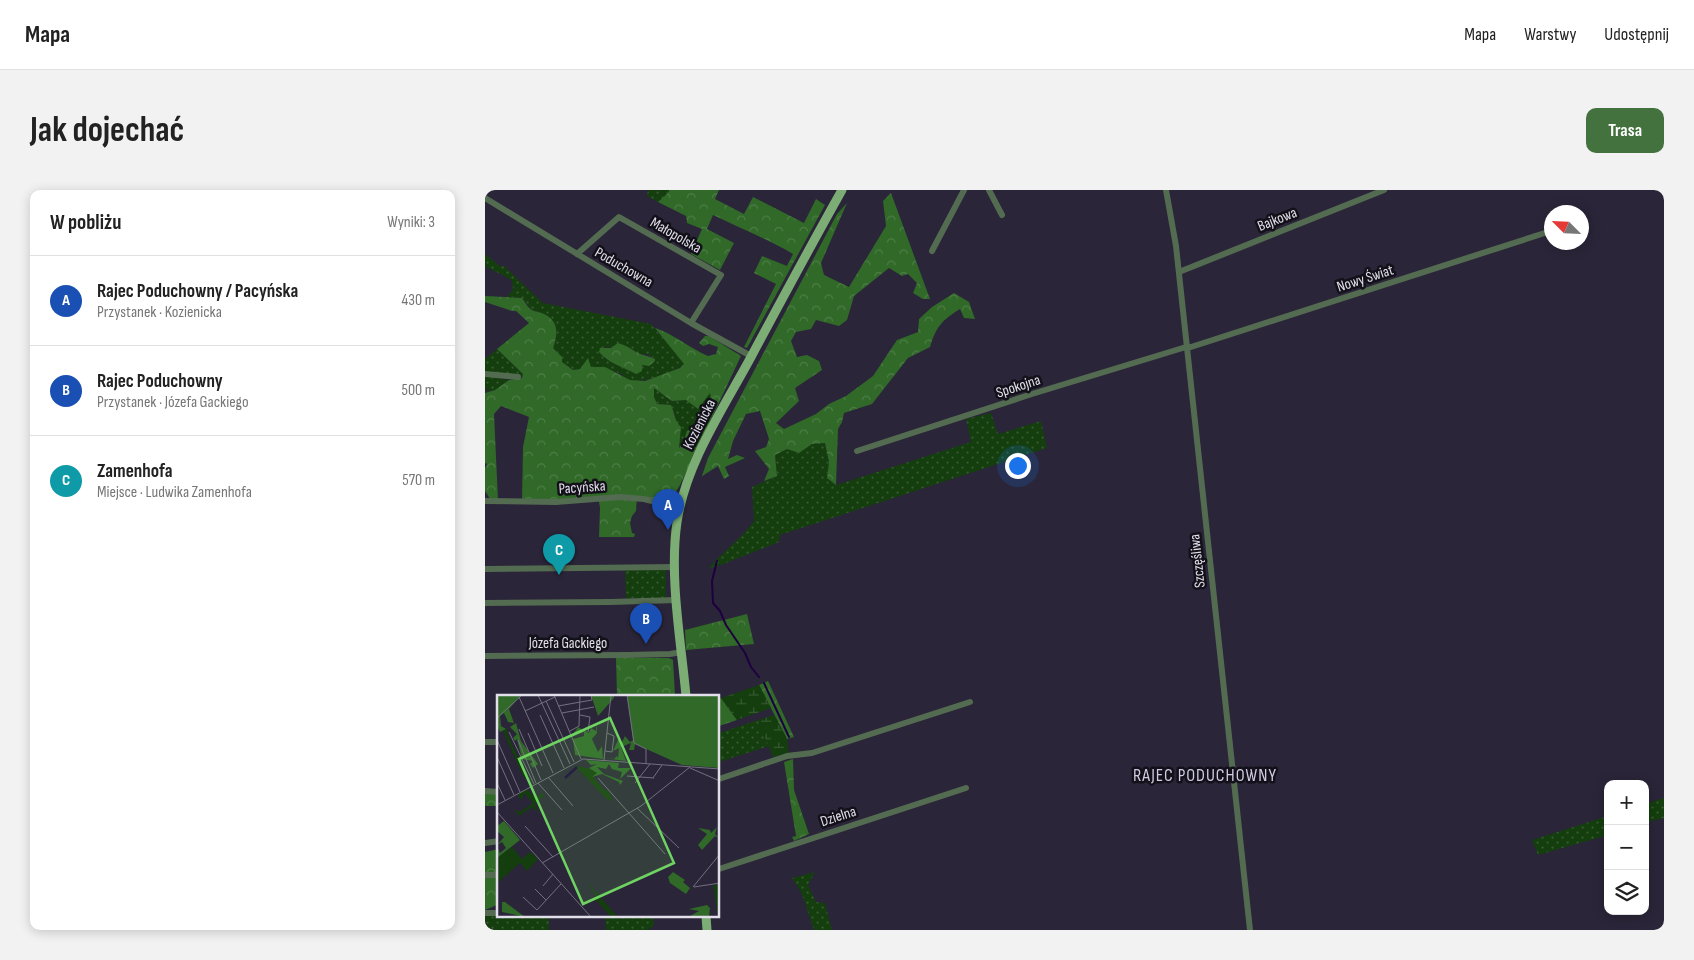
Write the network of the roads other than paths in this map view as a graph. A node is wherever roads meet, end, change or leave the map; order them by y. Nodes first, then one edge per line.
1 (842, 190) edge
2 (964, 190) edge
3 (989, 190) edge
4 (1166, 190) edge
5 (1385, 190) edge
6 (485, 198) edge
7 (1002, 215) dead end
8 (1544, 233) edge
9 (932, 251) dead end
10 (577, 254) junction
11 (1179, 272) junction
12 (691, 322) junction
13 (1187, 347) junction
14 (751, 356) junction
15 (485, 374) edge
16 (518, 377) dead end
17 (857, 452) dead end
18 (485, 501) edge
19 (680, 508) junction
20 (675, 567) junction
21 (485, 569) edge
22 (677, 600) junction
23 (485, 603) edge
24 (682, 652) junction
25 (485, 656) edge
26 (686, 695) edge
27 (970, 702) dead end
28 (720, 779) edge
29 (966, 788) dead end
30 (720, 869) edge
31 (1250, 930) edge

1 - 14 main road, Kozienicka
2 - 9 street
3 - 7 street
4 - 11 street, Szczęśliwa
5 - 11 street, Bajkowa
6 - 10 street, Poduchowna
8 - 13 street, Nowy Świat
10 - 12 street, Poduchowna
10 - 12 street, Małopolska
11 - 13 street, Szczęśliwa
12 - 14 street, Poduchowna
13 - 17 street, Spokojna
13 - 31 street, Szczęśliwa
14 - 19 main road, Kozienicka
15 - 16 street
18 - 19 street, Pacyńska
19 - 20 main road, Kozienicka
20 - 21 street
20 - 22 main road, Kozienicka
22 - 23 street
22 - 24 main road, Kozienicka
24 - 25 street, Józefa Gackiego
24 - 26 main road, Kozienicka
27 - 28 street
29 - 30 street, Dzielna

